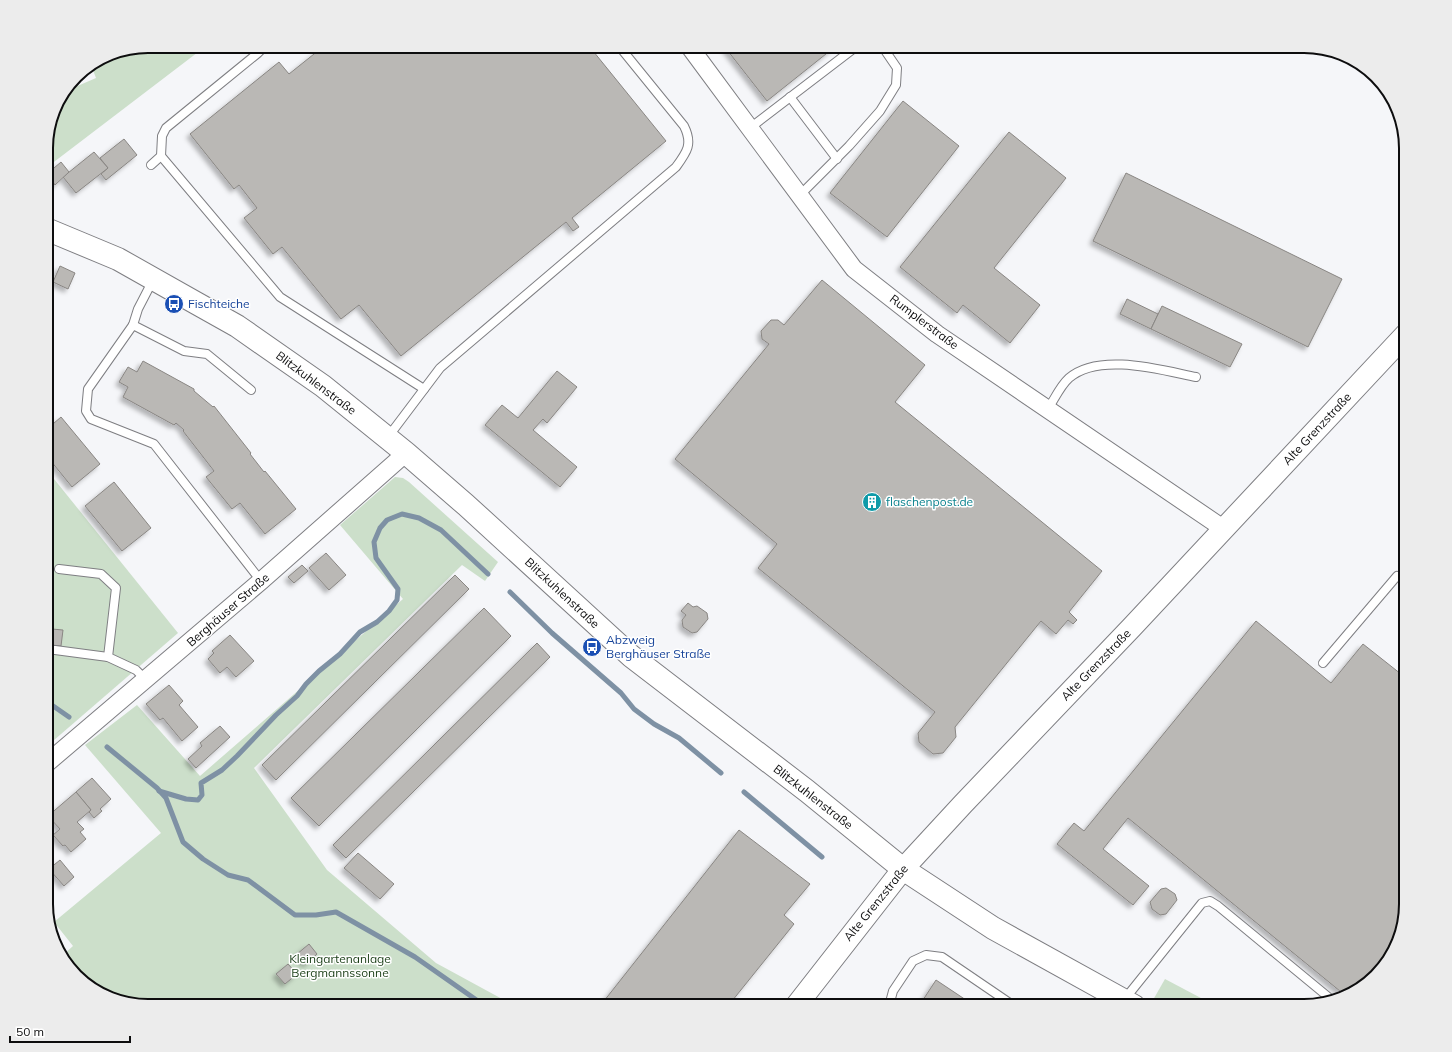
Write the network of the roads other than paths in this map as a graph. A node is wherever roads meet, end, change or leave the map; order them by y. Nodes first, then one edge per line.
1 (258, 53) edge
2 (625, 53) edge
3 (694, 53) edge
4 (848, 53) edge
5 (887, 53) edge
6 (790, 97) junction
7 (750, 128) junction
8 (161, 156) junction
9 (837, 159) junction
10 (151, 164) dead end
11 (800, 195) junction
12 (53, 232) edge
13 (153, 279) junction
14 (133, 324) junction
15 (1399, 342) edge
16 (1196, 377) dead end
17 (424, 389) junction
18 (251, 390) dead end
19 (1048, 409) junction
20 (387, 438) junction
21 (406, 453) junction
22 (1224, 529) junction
23 (59, 569) dead end
24 (1399, 577) edge
25 (261, 581) junction
26 (55, 650) dead end
27 (108, 657) junction
28 (1323, 663) dead end
29 (146, 680) junction
30 (53, 758) edge
31 (903, 868) junction
32 (1327, 996) edge
33 (801, 999) edge
34 (891, 999) edge
35 (1004, 999) edge
36 (1122, 999) edge
37 (1132, 999) edge

1 - 8 lane
2 - 17 lane
3 - 7 street, Rumplerstraße
4 - 6 lane
5 - 9 lane
6 - 7 lane
6 - 9 lane
7 - 11 street, Rumplerstraße
8 - 10 lane
8 - 17 lane
9 - 11 lane
11 - 19 street, Rumplerstraße
12 - 13 main road, Blitzkuhlenstraße
13 - 14 lane
13 - 20 main road, Blitzkuhlenstraße
14 - 18 lane
14 - 25 lane
15 - 22 street, Alte Grenzstraße
16 - 19 lane
17 - 20 lane
19 - 22 street, Rumplerstraße
20 - 21 main road, Blitzkuhlenstraße
21 - 25 street, Berghäuser Straße
21 - 31 main road, Blitzkuhlenstraße
22 - 31 street, Alte Grenzstraße
23 - 27 lane
24 - 28 lane
25 - 29 street, Berghäuser Straße
26 - 27 lane
27 - 29 lane
29 - 30 street, Berghäuser Straße
31 - 33 street, Alte Grenzstraße
31 - 36 main road, Blitzkuhlenstraße
32 - 37 lane
34 - 35 lane

